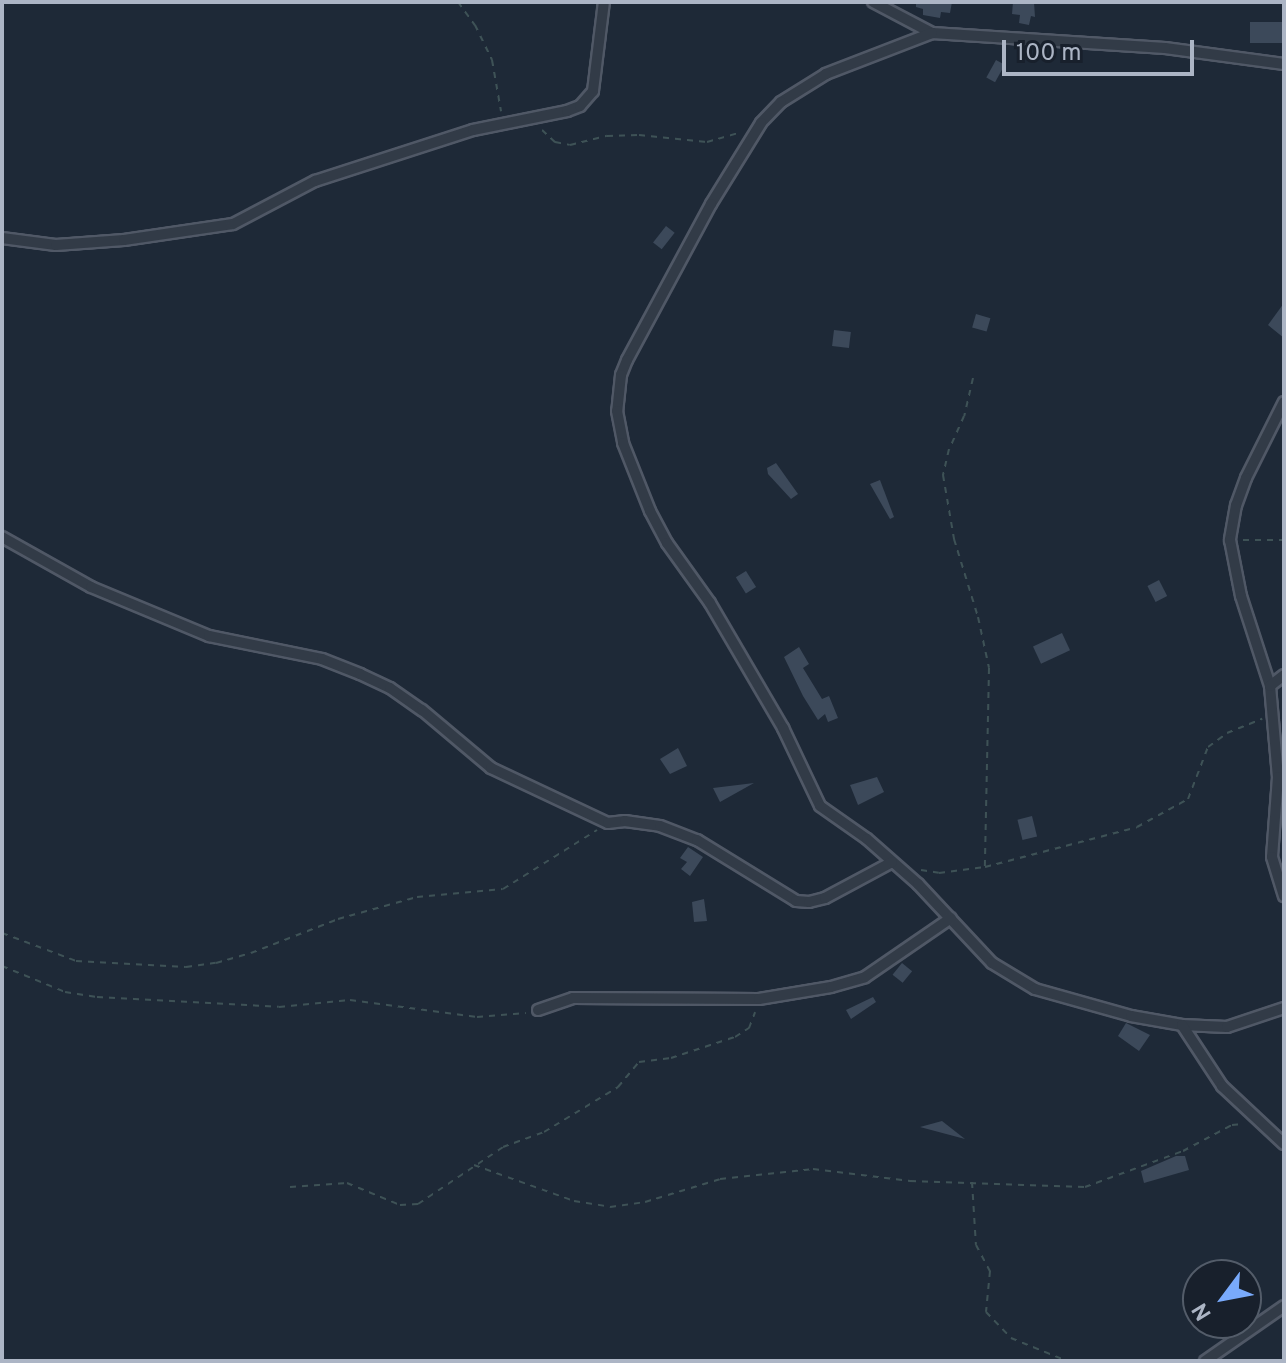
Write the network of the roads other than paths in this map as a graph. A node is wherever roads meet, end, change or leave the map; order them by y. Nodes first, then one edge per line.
1 (604, 2) edge
2 (873, 2) edge
3 (932, 33) junction
4 (1284, 64) edge
5 (2, 238) edge
6 (1284, 402) edge
7 (2, 537) edge
8 (1284, 675) edge
9 (1270, 686) junction
10 (892, 862) junction
11 (1284, 896) edge
12 (951, 918) junction
13 (1284, 1008) edge
14 (538, 1010) road end
15 (1182, 1025) junction
16 (1284, 1144) edge
17 (1284, 1306) edge
18 (1205, 1361) edge

1 - 5 street
2 - 3 street
3 - 4 street
3 - 10 street
6 - 9 street
7 - 10 street
8 - 9 street
9 - 11 street
10 - 12 street
12 - 14 street
12 - 15 street
13 - 15 street
15 - 16 street
17 - 18 street

